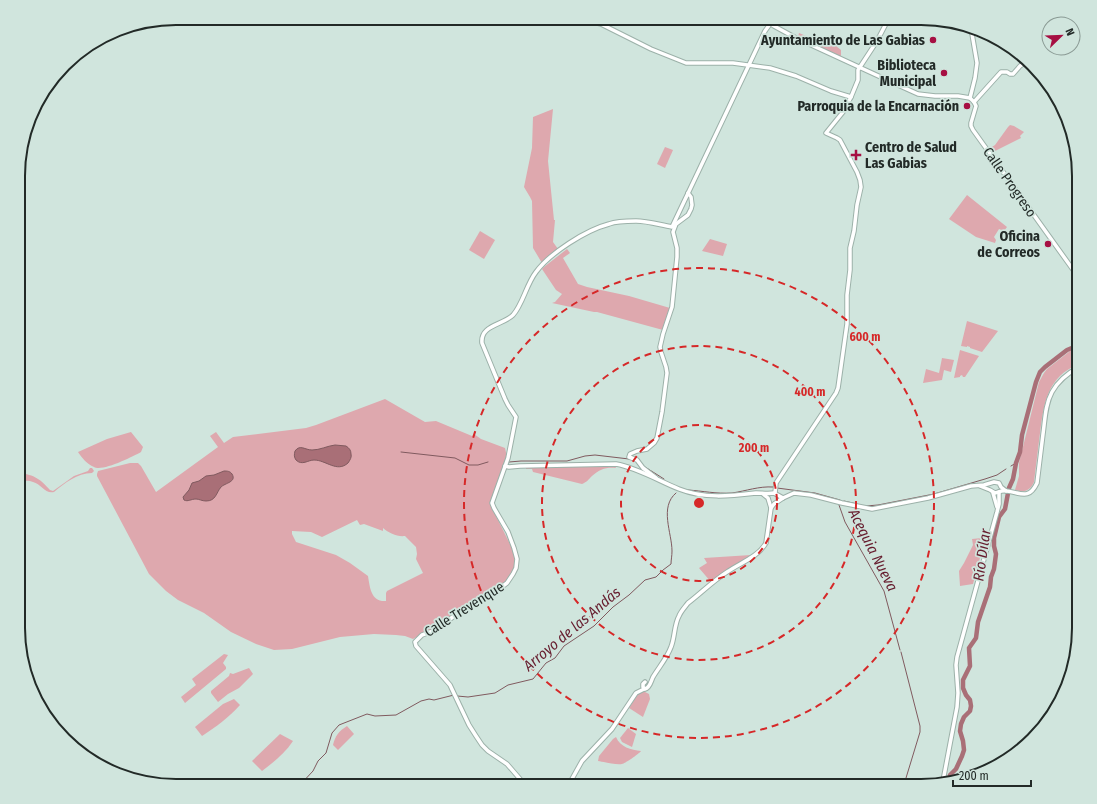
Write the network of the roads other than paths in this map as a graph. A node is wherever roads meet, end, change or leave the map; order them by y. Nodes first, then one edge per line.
1 (603, 25) edge
2 (769, 25) edge
3 (772, 25) edge
4 (886, 25) edge
5 (972, 34) edge
6 (1023, 64) edge
7 (750, 65) junction
8 (859, 68) junction
9 (851, 98) junction
10 (970, 98) junction
11 (974, 102) junction
12 (688, 193) junction
13 (1072, 268) edge
14 (1072, 371) edge
15 (505, 466) junction
16 (642, 470) junction
17 (656, 478) junction
18 (992, 483) junction
19 (979, 486) junction
20 (1000, 490) junction
21 (992, 491) junction
22 (776, 494) junction
23 (783, 498) junction
24 (772, 500) junction
25 (997, 512) junction
26 (652, 678) junction
27 (644, 683) junction
28 (649, 685) junction
29 (644, 689) junction
30 (629, 705) junction
31 (944, 777) edge
32 (520, 779) edge
33 (572, 779) edge

1 - 7 street
2 - 7 street
3 - 8 street
4 - 8 street
5 - 10 street
6 - 11 street
7 - 9 street
7 - 12 street
8 - 9 street
8 - 10 street
9 - 22 street
10 - 11 street
11 - 13 street, Calle Progreso
12 - 15 street, Calle Trevenque
12 - 16 street
14 - 20 street
15 - 16 street
15 - 32 street, Calle Trevenque
16 - 17 street
16 - 17 street
17 - 24 street
18 - 19 street
18 - 20 street
18 - 21 street
19 - 21 street
19 - 23 street
20 - 21 street
20 - 25 street
21 - 25 street
22 - 23 street
22 - 24 street
22 - 24 street
23 - 24 street
24 - 26 street
25 - 31 street
26 - 27 street
26 - 28 street
27 - 28 street
27 - 29 street
27 - 30 street
28 - 29 street
29 - 30 street
30 - 33 street

